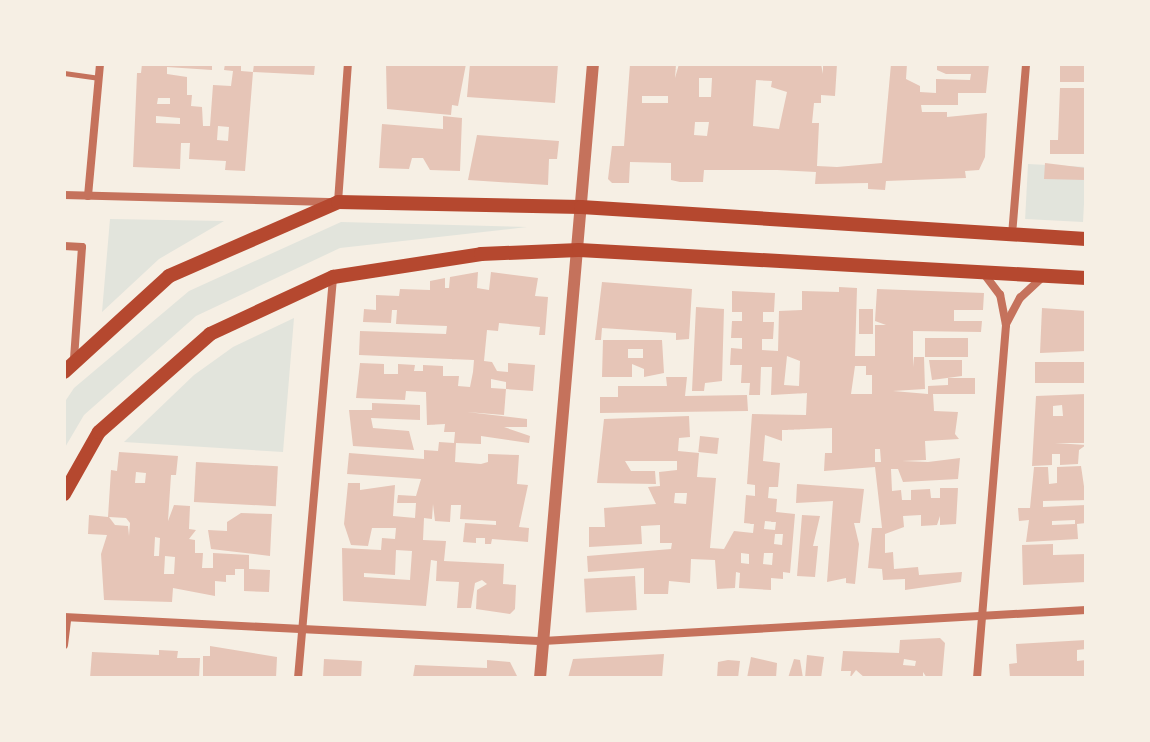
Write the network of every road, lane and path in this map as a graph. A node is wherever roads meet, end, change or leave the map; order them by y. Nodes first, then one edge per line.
1 (100, 64) edge
2 (348, 64) edge
3 (593, 64) edge
4 (1026, 64) edge
5 (64, 73) edge
6 (99, 78) junction
7 (64, 195) edge
8 (88, 196) junction
9 (338, 202) junction
10 (581, 207) junction
11 (1012, 235) junction
12 (1086, 239) edge
13 (64, 246) edge
14 (579, 250) junction
15 (983, 272) junction
16 (1044, 276) junction
17 (333, 277) junction
18 (1086, 278) edge
19 (1006, 325) junction
20 (74, 358) junction
21 (64, 372) edge
22 (64, 494) edge
23 (1086, 610) edge
24 (982, 615) junction
25 (65, 619) edge
26 (302, 631) junction
27 (543, 641) junction
28 (64, 645) edge
29 (298, 678) edge
30 (540, 678) edge
31 (977, 678) edge

1 - 6 street
2 - 9 street
3 - 10 street
4 - 11 street
5 - 6 lane
6 - 8 street
7 - 8 street
8 - 9 street
9 - 10 main road
9 - 20 main road
10 - 11 main road
10 - 14 street
11 - 12 main road
13 - 20 street
14 - 15 main road
14 - 17 main road
14 - 27 street
15 - 16 main road
15 - 19 street
16 - 18 main road
16 - 19 street
17 - 22 main road
17 - 26 street
19 - 24 street
20 - 21 main road
23 - 24 street
24 - 27 street
24 - 31 street
25 - 26 street
25 - 28 street
26 - 27 street
26 - 29 street
27 - 30 street

